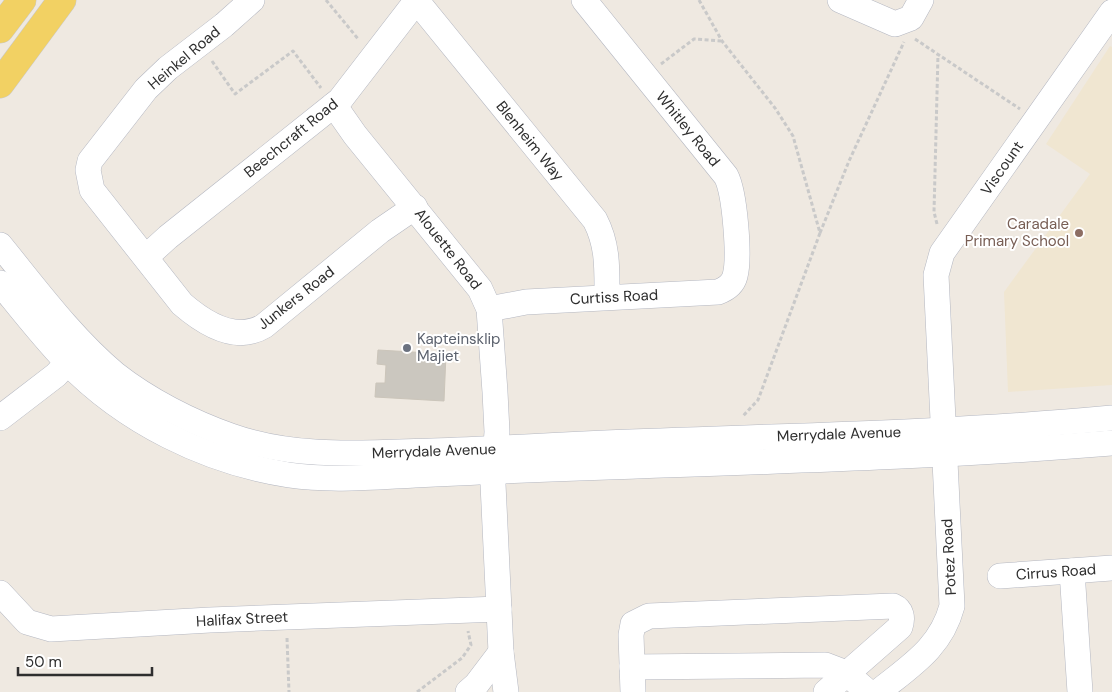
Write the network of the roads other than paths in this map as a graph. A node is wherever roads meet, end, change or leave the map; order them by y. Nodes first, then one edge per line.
1 (22, 0) edge
2 (62, 0) edge
3 (252, 0) edge
4 (416, 0) edge
5 (584, 0) edge
6 (840, 0) edge
7 (921, 0) edge
8 (1112, 12) edge
9 (0, 29) edge
10 (0, 84) edge
11 (334, 105) junction
12 (88, 170) joint
13 (415, 207) junction
14 (0, 245) edge
15 (146, 257) junction
16 (734, 279) joint
17 (0, 283) edge
18 (607, 296) junction
19 (490, 310) junction
20 (84, 344) junction
21 (67, 362) junction
22 (0, 418) edge
23 (1112, 418) edge
24 (945, 441) junction
25 (1112, 443) edge
26 (495, 460) junction
27 (1112, 568) edge
28 (1072, 571) junction
29 (1000, 576) dead end
30 (0, 592) edge
31 (499, 609) junction
32 (501, 652) junction
33 (632, 667) junction
34 (846, 673) junction
35 (468, 692) edge
36 (506, 692) edge
37 (633, 692) edge
38 (826, 692) edge
39 (868, 692) edge
40 (878, 692) edge
41 (1080, 692) edge

1 - 9 main road
2 - 10 main road
3 - 12 street, Heinkel Road
4 - 11 street, Beechcraft Road
4 - 18 street, Blenheim Way
5 - 16 street, Whitley Road
6 - 7 street
8 - 24 street, Viscount
11 - 13 street, Alouette Road
11 - 15 street, Beechcraft Road
12 - 15 street, Junkers Road
13 - 15 street, Junkers Road
13 - 19 street, Alouette Road
14 - 20 street, Merrydale Avenue
16 - 18 street, Curtiss Road
17 - 21 street, Merrydale Avenue
18 - 19 street, Curtiss Road
19 - 26 street, Alouette Road
20 - 21 street
20 - 26 street, Merrydale Avenue
21 - 22 street
21 - 26 street, Merrydale Avenue
23 - 24 street, Merrydale Avenue
24 - 25 street, Merrydale Avenue
24 - 26 street, Merrydale Avenue
24 - 40 street, Potez Road
26 - 31 street
27 - 28 street, Cirrus Road
28 - 29 street, Cirrus Road
28 - 41 street
30 - 31 street, Halifax Street
31 - 32 street
32 - 35 street
32 - 36 street
33 - 34 street
33 - 34 street
33 - 37 street
34 - 38 street
34 - 39 street

